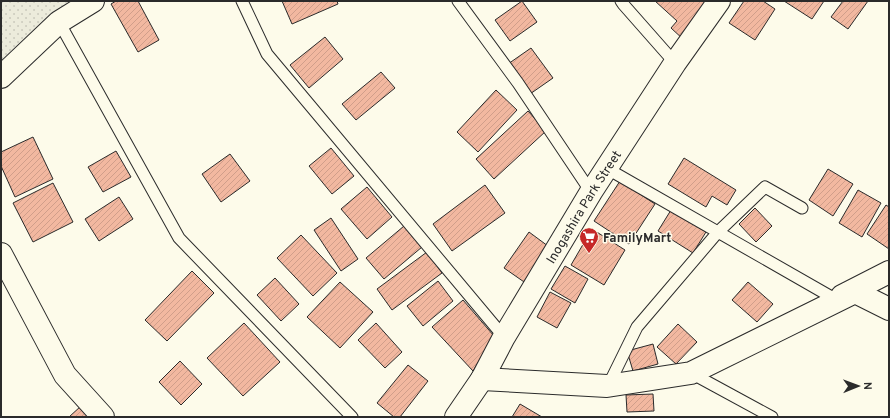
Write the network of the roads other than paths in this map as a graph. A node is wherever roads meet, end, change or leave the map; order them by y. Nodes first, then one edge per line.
1 (93, 1) edge
2 (242, 1) edge
3 (458, 1) edge
4 (622, 1) edge
5 (719, 1) edge
6 (59, 22) junction
7 (675, 63) junction
8 (1, 77) edge
9 (606, 168) junction
10 (591, 192) junction
11 (802, 208) dead end
12 (718, 232) junction
13 (1, 254) edge
14 (889, 272) edge
15 (836, 300) joint
16 (889, 309) edge
17 (504, 337) junction
18 (691, 373) junction
19 (482, 379) junction
20 (607, 386) junction
21 (103, 417) edge
22 (352, 417) edge
23 (456, 417) edge
24 (772, 417) edge

1 - 6 street
2 - 17 lane
3 - 10 lane
4 - 7 lane
5 - 7 street, Inogashira Park Street
6 - 8 street
6 - 22 lane
7 - 9 street, Inogashira Park Street
9 - 10 street, Inogashira Park Street
9 - 12 lane
10 - 17 street, Inogashira Park Street
11 - 12 lane
12 - 15 lane
12 - 20 lane
13 - 21 street
14 - 15 street
16 - 18 street
17 - 19 street, Inogashira Park Street
18 - 20 street
18 - 24 lane
19 - 20 street
19 - 23 street, Inogashira Park Street

